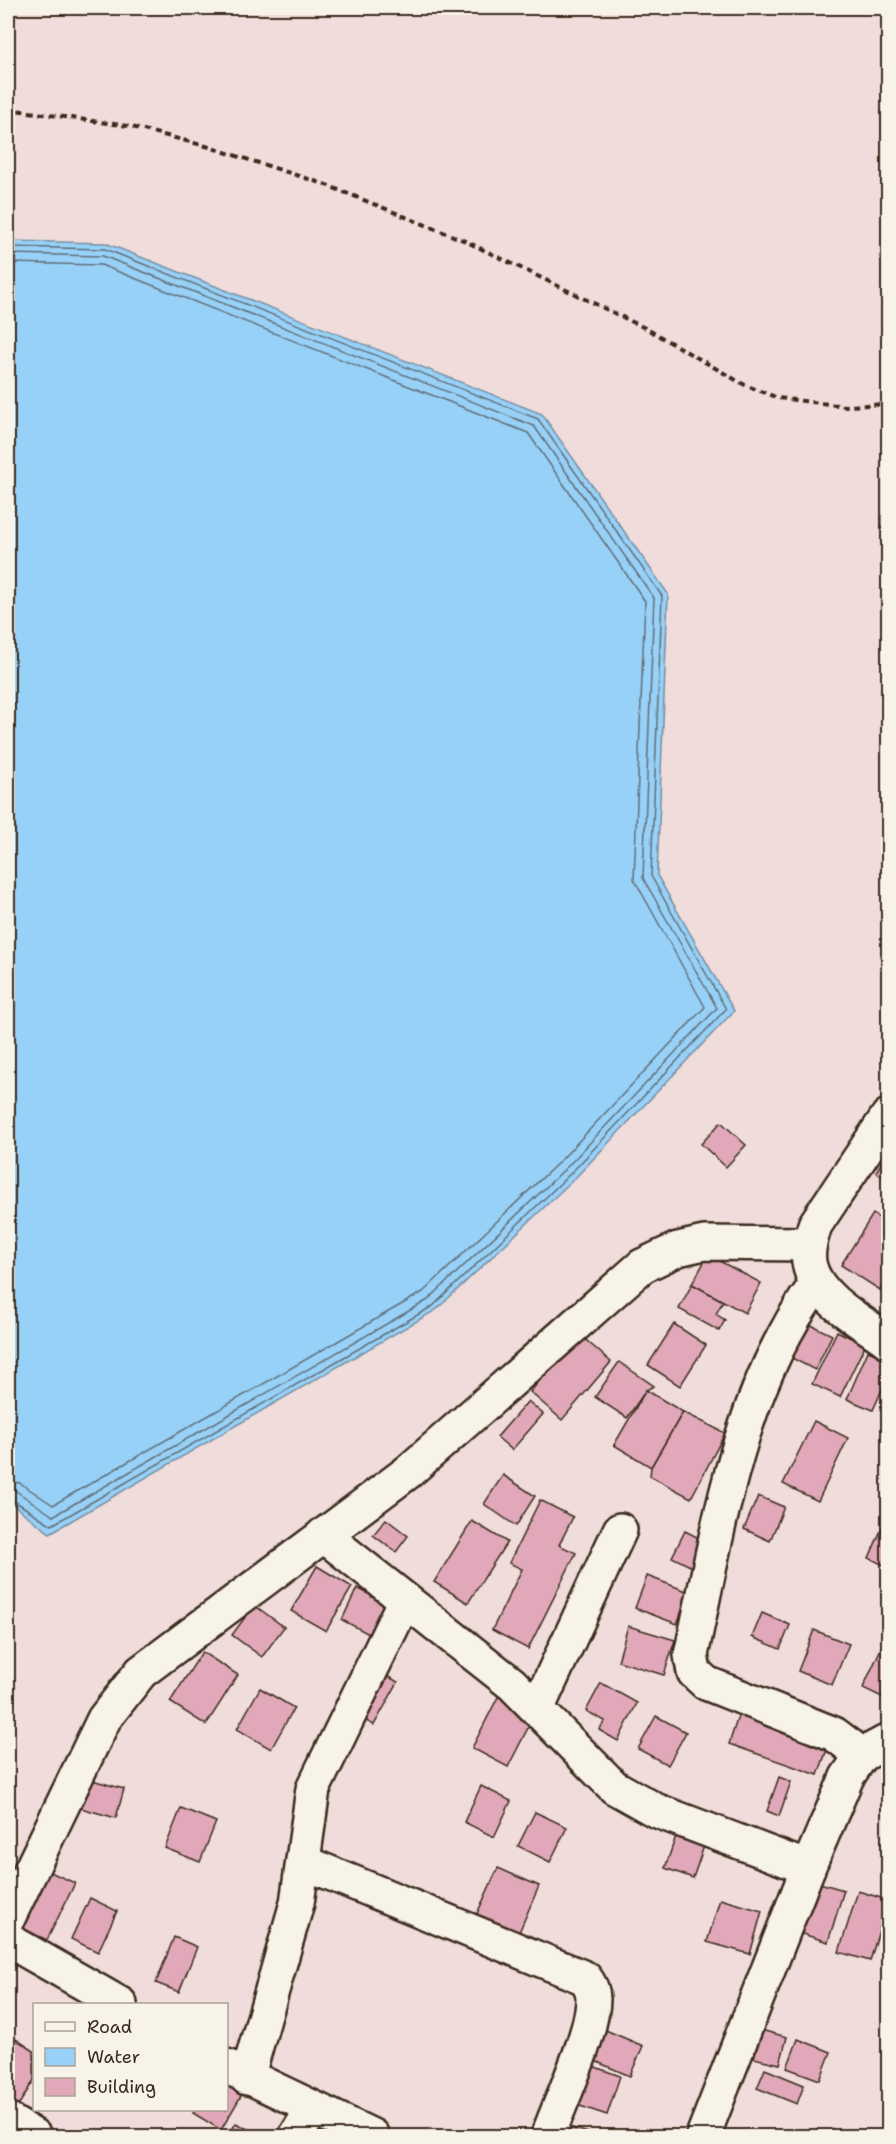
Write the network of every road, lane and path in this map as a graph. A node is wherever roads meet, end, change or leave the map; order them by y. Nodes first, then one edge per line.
1 (8, 109) edge
2 (888, 404) edge
3 (888, 1116) edge
4 (809, 1244) junction
5 (818, 1283) junction
6 (888, 1341) edge
7 (620, 1530) dead end
8 (324, 1535) junction
9 (405, 1600) junction
10 (538, 1707) junction
11 (875, 1748) edge
12 (303, 1862) junction
13 (808, 1868) junction
14 (8, 1918) edge
15 (8, 1940) edge
16 (118, 2003) edge
17 (237, 2072) edge
18 (313, 2108) junction
19 (8, 2120) edge
20 (34, 2136) edge
21 (296, 2136) edge
22 (372, 2136) edge
23 (548, 2136) edge
24 (703, 2136) edge

1 - 2 path
3 - 4 street
4 - 5 street
4 - 8 street
5 - 6 street
5 - 11 street
7 - 10 street
8 - 9 street
8 - 14 street
9 - 10 street
9 - 12 street
10 - 13 street
11 - 13 street
12 - 17 street
12 - 23 street
13 - 24 street
15 - 16 street
17 - 18 street
18 - 21 street
18 - 22 street
19 - 20 street

